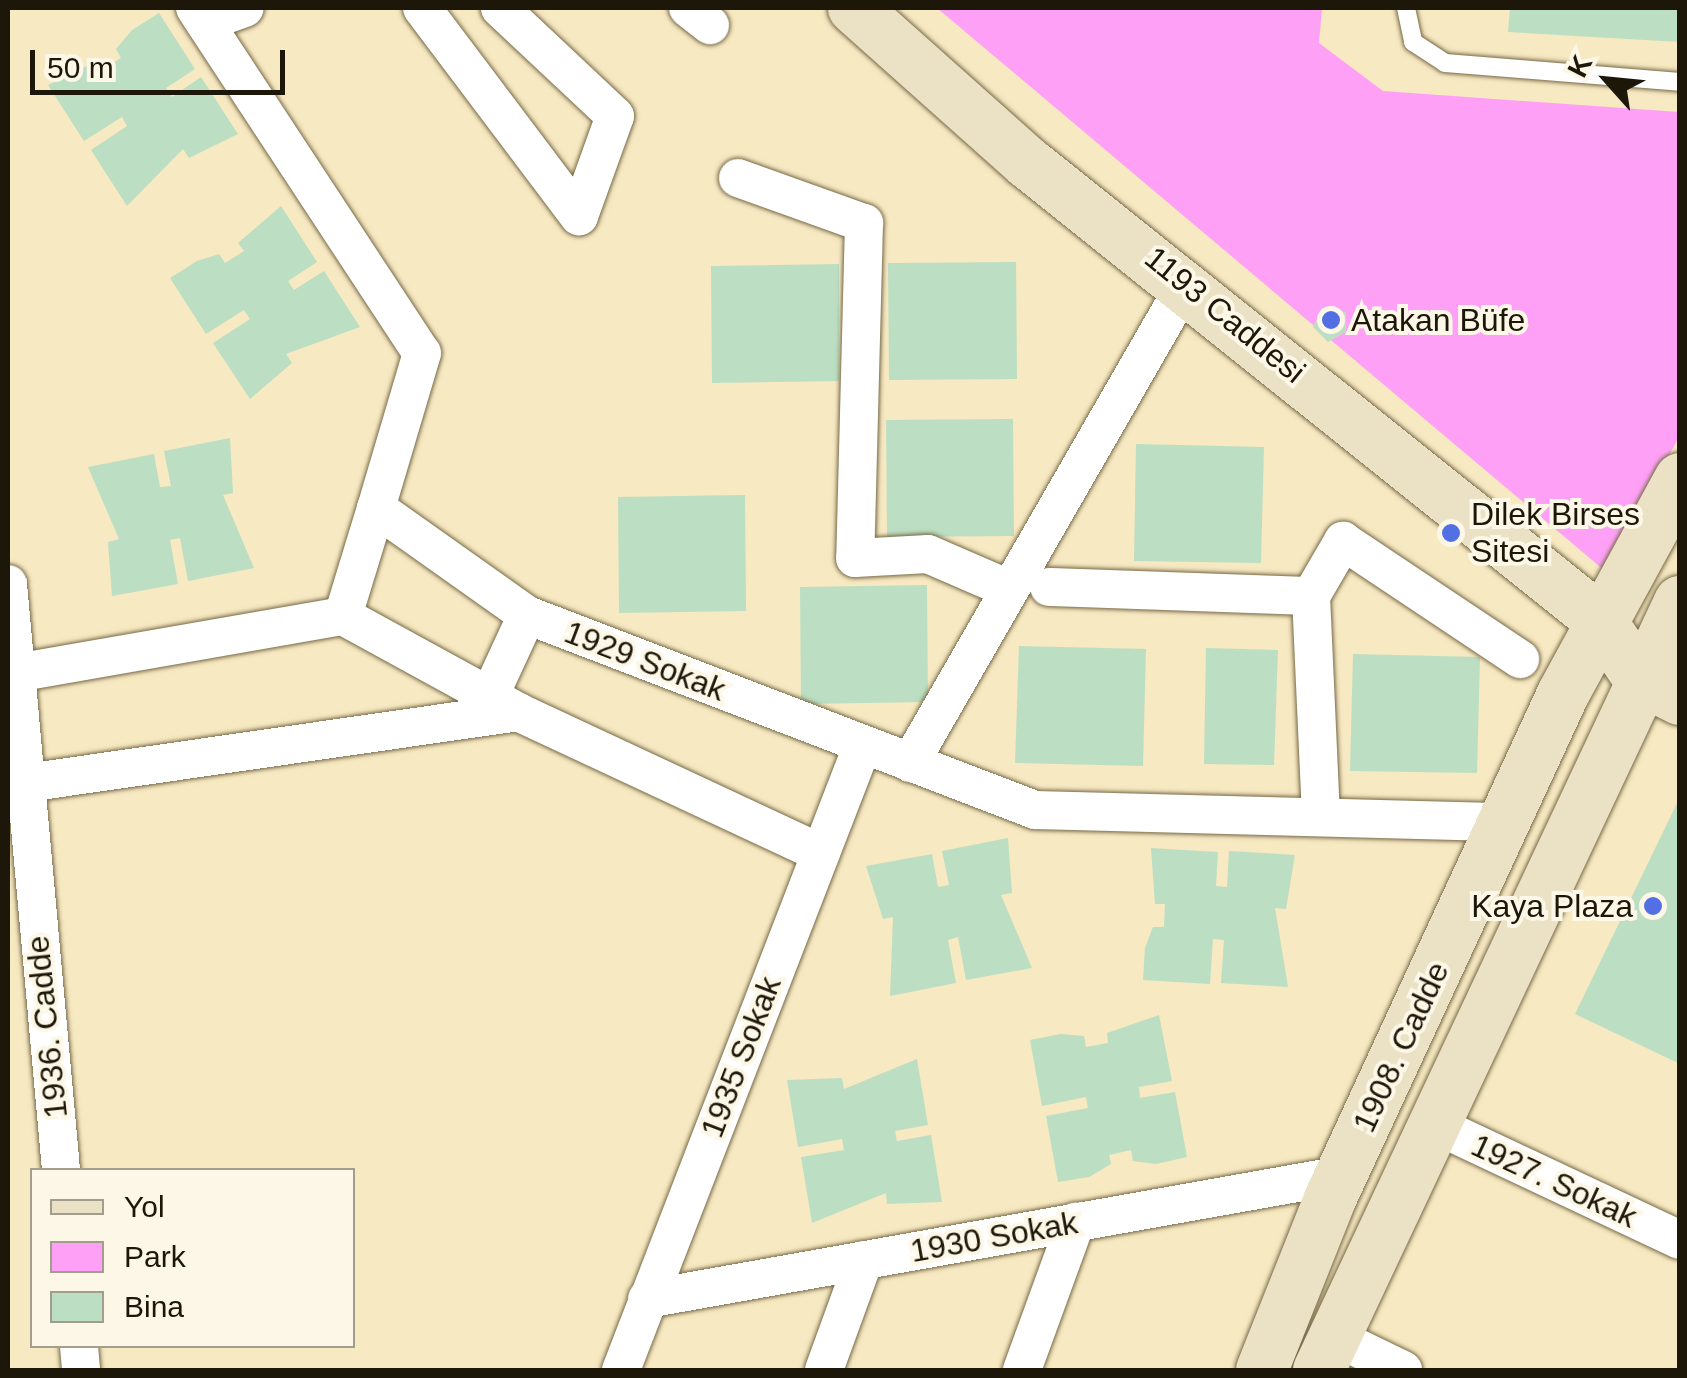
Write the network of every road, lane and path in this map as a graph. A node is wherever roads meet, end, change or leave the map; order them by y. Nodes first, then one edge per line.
1 (245, 8) edge
2 (422, 8) edge
3 (500, 8) edge
4 (854, 8) edge
5 (1406, 8) edge
6 (200, 15) edge
7 (1680, 82) edge
8 (738, 178) dead end
9 (1188, 282) junction
10 (1680, 479) edge
11 (376, 508) junction
12 (8, 584) edge
13 (1048, 587) dead end
14 (1009, 590) junction
15 (1310, 596) junction
16 (526, 615) junction
17 (343, 616) junction
18 (1599, 619) junction
19 (1674, 623) edge
20 (1520, 659) dead end
21 (1660, 689) edge
22 (13, 696) edge
23 (504, 704) junction
24 (862, 744) junction
25 (910, 763) junction
26 (26, 783) junction
27 (1321, 816) junction
28 (1505, 822) junction
29 (821, 852) junction
30 (18, 853) edge
31 (1429, 1122) junction
32 (61, 1168) edge
33 (1342, 1174) junction
34 (1076, 1222) junction
35 (1680, 1240) edge
36 (864, 1260) junction
37 (647, 1298) junction
38 (1326, 1354) edge
39 (621, 1370) edge
40 (824, 1370) edge
41 (1022, 1370) edge
42 (1262, 1370) edge
43 (1403, 1370) edge

1 - 6 street
2 - 3 street
4 - 9 main road, 1193 Caddesi
5 - 7 lane
6 - 11 street
8 - 14 street
9 - 14 street
9 - 18 main road, 1193 Caddesi
10 - 18 main road, 1908. Cadde
11 - 16 street, 1929 Sokak
11 - 17 street
12 - 22 street, 1936. Cadde
13 - 15 street
14 - 25 street
15 - 20 street
15 - 27 street
16 - 23 street
16 - 24 street, 1929 Sokak
17 - 22 street
17 - 23 street
18 - 19 main road
18 - 21 main road
18 - 28 main road, 1908. Cadde
19 - 21 main road, 1908. Cadde
21 - 31 main road, 1908. Cadde
22 - 26 street, 1936. Cadde
23 - 26 street
23 - 29 street
24 - 25 street, 1929 Sokak
24 - 29 street, 1935 Sokak
25 - 27 street, 1929 Sokak
26 - 30 street, 1936. Cadde
27 - 28 street, 1929 Sokak
28 - 33 main road, 1908. Cadde
29 - 37 street, 1935 Sokak
30 - 32 street, 1936. Cadde
31 - 35 street, 1927. Sokak
31 - 38 main road, 1908. Cadde
33 - 34 street, 1930 Sokak
33 - 42 main road, 1908. Cadde
34 - 36 street, 1930 Sokak
34 - 41 street
36 - 37 street, 1930 Sokak
36 - 40 street
37 - 39 street, 1935 Sokak
38 - 43 street

